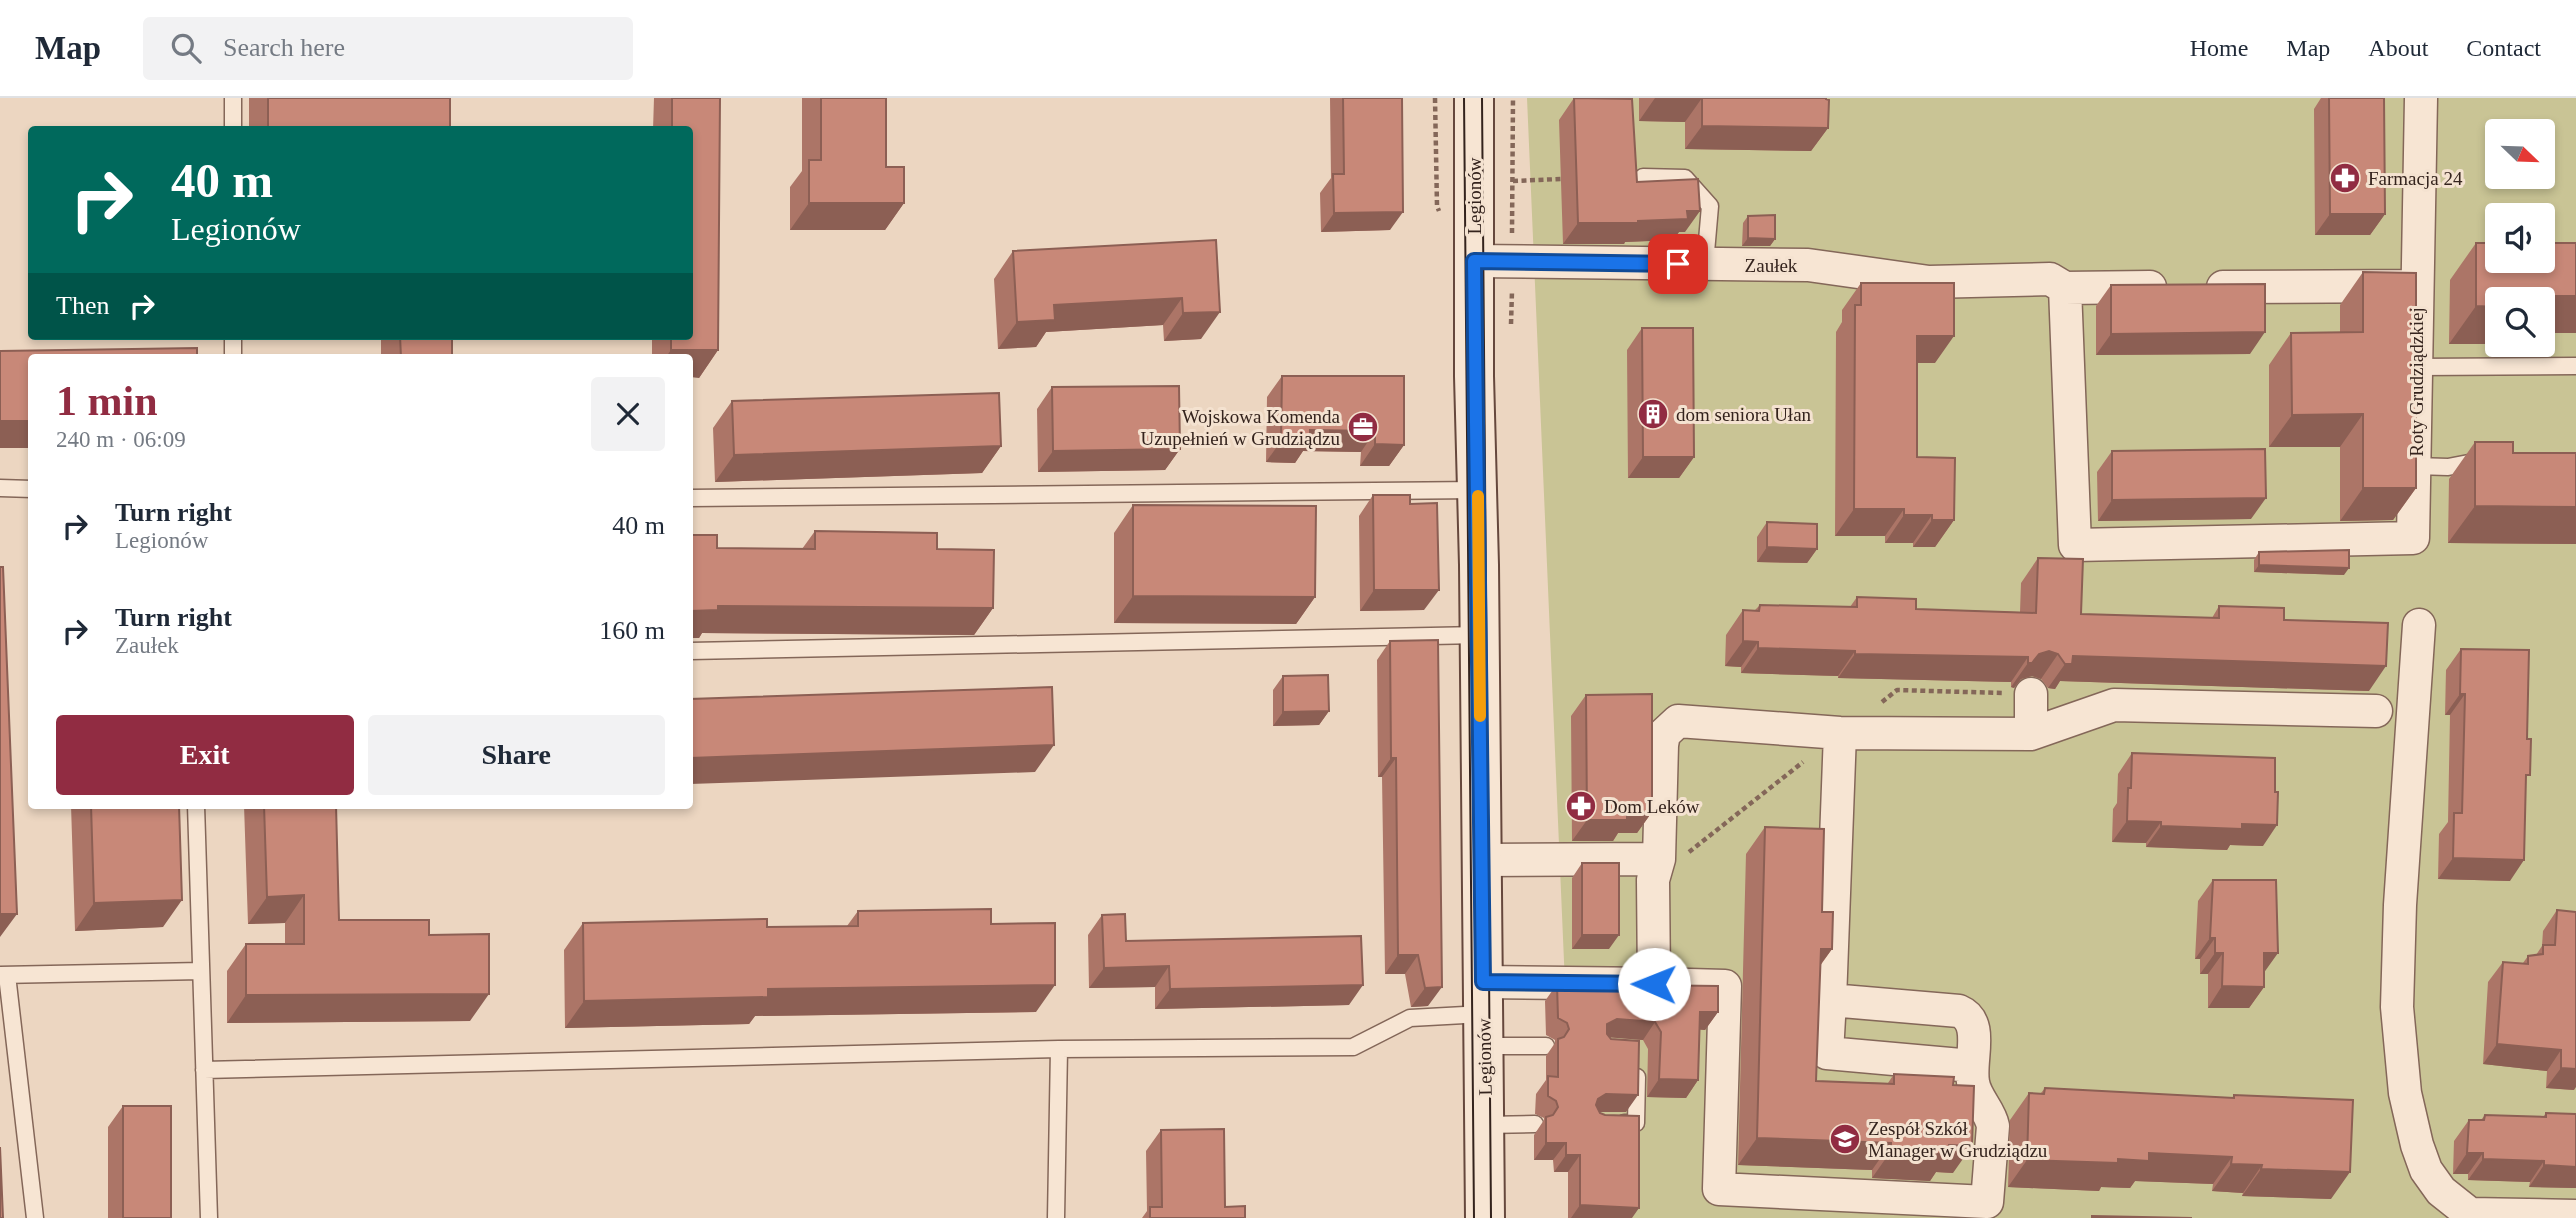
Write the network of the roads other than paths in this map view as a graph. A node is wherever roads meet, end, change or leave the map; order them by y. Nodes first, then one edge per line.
1 (233, 98) edge
2 (1474, 98) edge
3 (2421, 98) edge
4 (233, 126) edge
5 (1643, 177) dead end
6 (1474, 261) junction
7 (1705, 264) junction
8 (2417, 286) junction
9 (2065, 288) junction
10 (2576, 366) edge
11 (2416, 367) junction
12 (2498, 458) edge
13 (2416, 466) junction
14 (0, 488) edge
15 (28, 489) edge
16 (1478, 490) junction
17 (693, 498) edge
18 (2419, 625) dead end
19 (1480, 635) junction
20 (693, 650) edge
21 (2031, 694) road end
22 (2376, 711) dead end
23 (1840, 733) junction
24 (2031, 734) junction
25 (196, 809) edge
26 (1482, 860) junction
27 (1656, 870) junction
28 (201, 971) junction
29 (3, 975) edge
30 (1654, 984) junction
31 (1830, 1000) junction
32 (1483, 1014) junction
33 (1546, 1046) dead end
34 (1059, 1049) junction
35 (1637, 1061) edge
36 (1972, 1066) junction
37 (204, 1070) junction
38 (1608, 1123) edge
39 (1535, 1124) dead end
40 (1485, 1125) junction
41 (2470, 1216) edge
42 (2576, 1216) edge
43 (35, 1218) edge
44 (209, 1218) edge
45 (1056, 1218) edge
46 (1485, 1218) edge

1 - 4 lane
2 - 6 street, Legionów
3 - 8 street, Roty Grudziądzkiej
5 - 7 lane
6 - 7 street, Zaułek
6 - 16 street, Legionów
7 - 9 street, Zaułek
8 - 9 street, Zaułek
8 - 11 street, Roty Grudziądzkiej
9 - 13 street, Roty Grudziądzkiej
10 - 11 lane
11 - 13 street, Roty Grudziądzkiej
12 - 13 lane
14 - 15 lane
16 - 17 lane
16 - 19 street, Legionów
18 - 41 street
19 - 20 lane
19 - 26 street, Legionów
21 - 24 street
22 - 24 street
23 - 24 street
23 - 27 street
23 - 31 street
25 - 28 lane
26 - 27 street
26 - 32 street, Legionów
27 - 30 street
28 - 29 lane
28 - 37 lane
29 - 43 lane
30 - 32 street
30 - 36 street
31 - 36 street
31 - 36 street
32 - 33 lane
32 - 34 lane
32 - 40 street, Legionów
34 - 37 lane
34 - 45 lane
35 - 38 lane
37 - 44 lane
39 - 40 lane
40 - 46 street, Legionów
41 - 42 street

